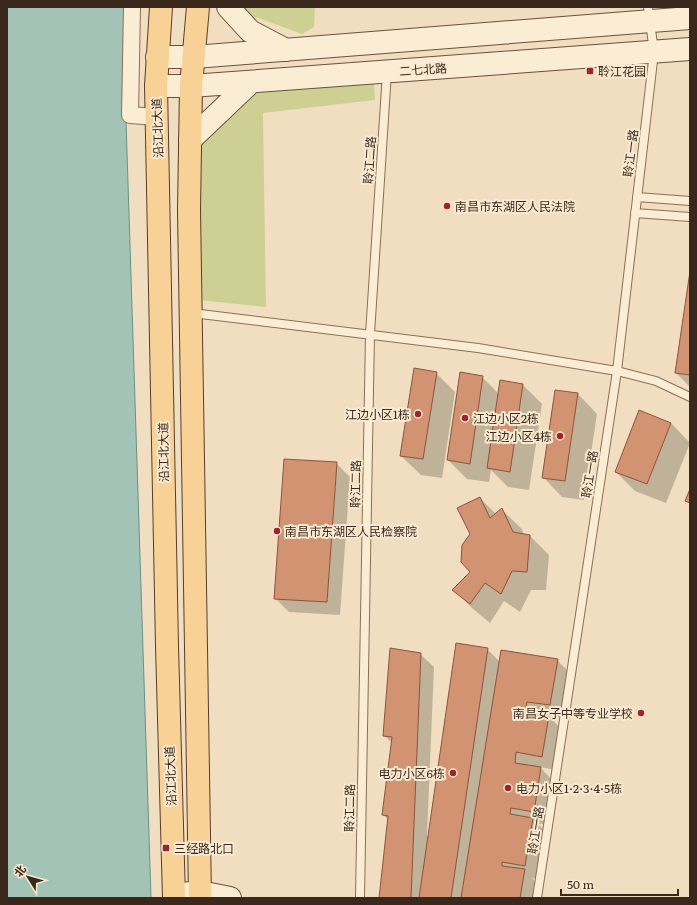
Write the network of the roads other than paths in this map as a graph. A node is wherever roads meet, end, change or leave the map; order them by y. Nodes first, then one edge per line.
1 (132, 7) edge
2 (161, 7) edge
3 (198, 7) edge
4 (228, 7) edge
5 (648, 14) edge
6 (690, 18) edge
7 (690, 49) edge
8 (286, 50) junction
9 (654, 52) junction
10 (157, 57) junction
11 (194, 57) junction
12 (387, 72) junction
13 (251, 82) junction
14 (156, 86) junction
15 (192, 86) junction
16 (157, 117) junction
17 (190, 140) junction
18 (637, 197) junction
19 (690, 201) edge
20 (635, 213) junction
21 (690, 217) edge
22 (190, 313) junction
23 (370, 334) junction
24 (617, 371) junction
25 (690, 397) edge
26 (200, 895) edge
27 (174, 897) edge
28 (230, 898) edge
29 (360, 898) edge
30 (537, 898) edge

1 - 16 street
2 - 10 main road, 沿江北大道
3 - 11 main road
4 - 8 main road
5 - 6 main road
5 - 8 main road
5 - 9 lane, 聆江一路
7 - 9 main road, 二七北路
8 - 11 main road
9 - 12 main road, 二七北路
9 - 18 lane, 聆江一路
10 - 11 main road
10 - 14 main road, 沿江北大道
11 - 15 main road
12 - 13 main road, 二七北路
12 - 23 lane, 聆江二路
13 - 15 main road, 二七北路
13 - 17 main road
14 - 15 main road, 二七北路
14 - 16 main road, 沿江北大道
15 - 17 main road
16 - 27 main road, 沿江北大道
17 - 22 main road
18 - 19 lane
18 - 20 lane, 聆江一路
20 - 21 lane
20 - 24 lane, 聆江一路
22 - 23 lane
22 - 26 main road
23 - 24 lane
23 - 29 lane, 聆江二路
24 - 25 lane
24 - 30 lane, 聆江一路
26 - 27 main road
26 - 28 main road

